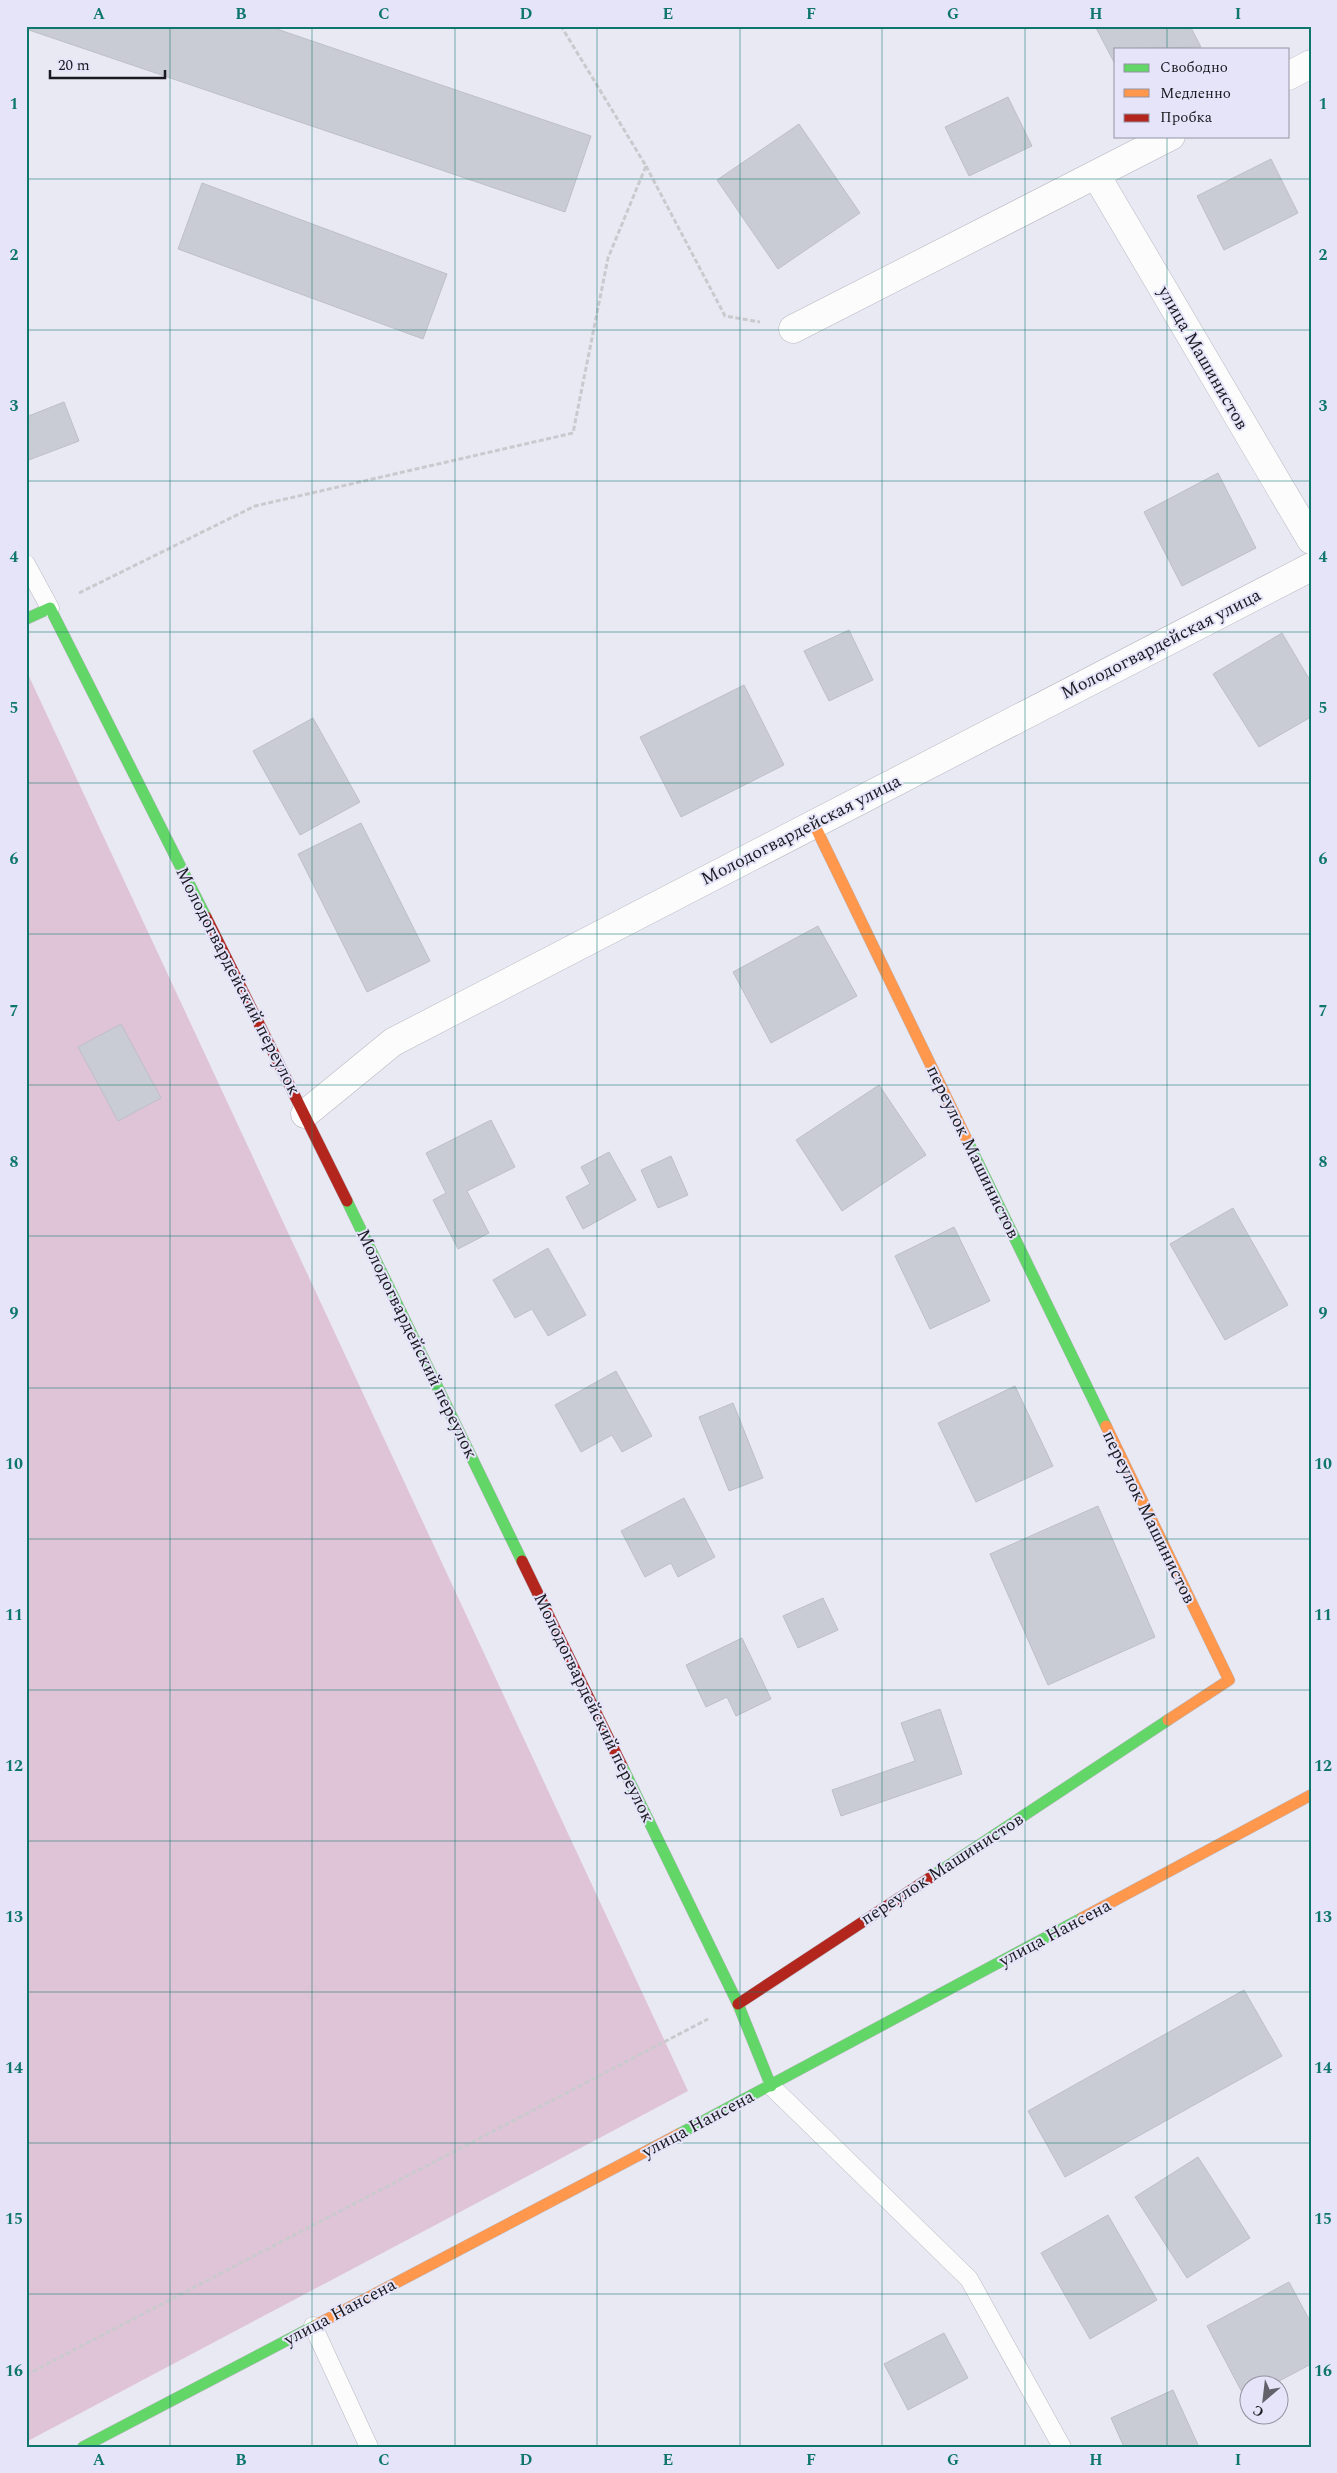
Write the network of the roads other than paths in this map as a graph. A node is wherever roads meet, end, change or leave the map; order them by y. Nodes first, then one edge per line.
1 (1311, 64) edge
2 (1290, 75) edge
3 (1167, 138) edge
4 (1096, 175) junction
5 (793, 329) road end
6 (1311, 540) edge
7 (26, 564) edge
8 (1311, 567) edge
9 (50, 608) junction
10 (26, 619) edge
11 (814, 824) junction
12 (305, 1114) junction
13 (1308, 1802) edge
14 (738, 2004) junction
15 (771, 2086) junction
16 (313, 2326) junction
17 (83, 2447) edge
18 (369, 2447) edge
19 (1062, 2447) edge

1 - 2 street
3 - 4 street
4 - 5 street
4 - 6 street, улица Машинистов
7 - 9 lane
8 - 11 street, Молодогвардейская улица
9 - 10 street
9 - 12 street, Молодогвардейский переулок
11 - 12 street, Молодогвардейская улица
11 - 14 street, переулок Машинистов
12 - 14 street, Молодогвардейский переулок
13 - 15 street, улица Нансена
14 - 15 street, Молодогвардейский переулок
15 - 16 street, улица Нансена
15 - 19 lane
16 - 17 street, улица Нансена
16 - 18 lane

